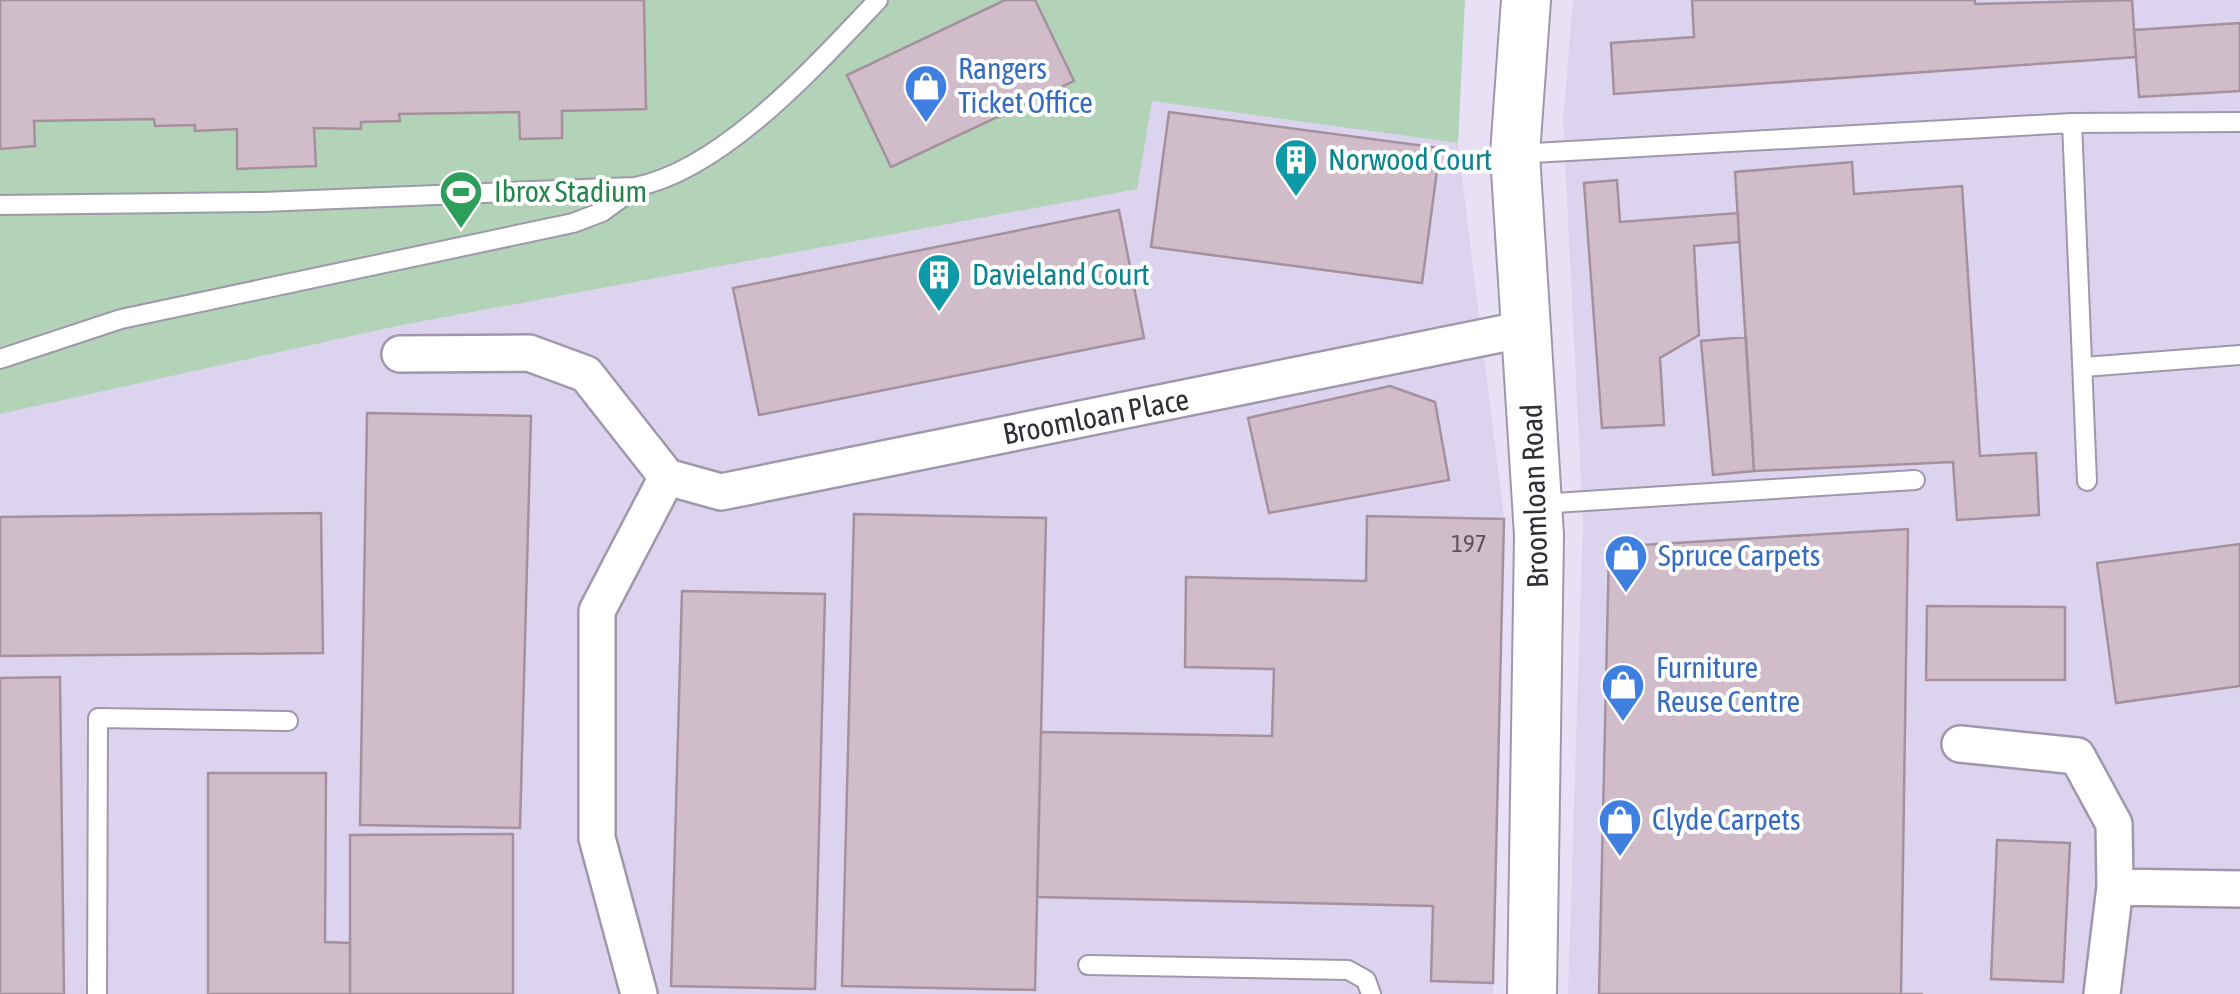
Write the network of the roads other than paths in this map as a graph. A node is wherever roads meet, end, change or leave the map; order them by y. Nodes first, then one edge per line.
1 (878, 0) edge
2 (1526, 0) edge
3 (2240, 122) edge
4 (2072, 123) junction
5 (1514, 154) junction
6 (635, 188) junction
7 (0, 205) edge
8 (1525, 329) junction
9 (400, 354) dead end
10 (2240, 355) edge
11 (0, 359) edge
12 (2084, 367) junction
13 (667, 477) junction
14 (1915, 480) dead end
15 (2088, 481) dead end
16 (1538, 504) junction
17 (288, 721) dead end
18 (1960, 744) dead end
19 (2115, 887) junction
20 (2240, 889) edge
21 (1088, 965) dead end
22 (97, 994) edge
23 (639, 994) edge
24 (1371, 994) edge
25 (1532, 994) edge
26 (2102, 994) edge

1 - 6 lane
2 - 5 street, Broomloan Road
3 - 4 lane
4 - 5 lane
4 - 12 lane
5 - 8 street, Broomloan Road
6 - 7 lane
6 - 11 lane
8 - 13 street, Broomloan Place
8 - 16 street, Broomloan Road
9 - 13 street
10 - 12 lane
12 - 15 lane
13 - 23 street
14 - 16 lane
16 - 25 street, Broomloan Road
17 - 22 lane
18 - 19 street
19 - 20 street
19 - 26 street
21 - 24 lane

